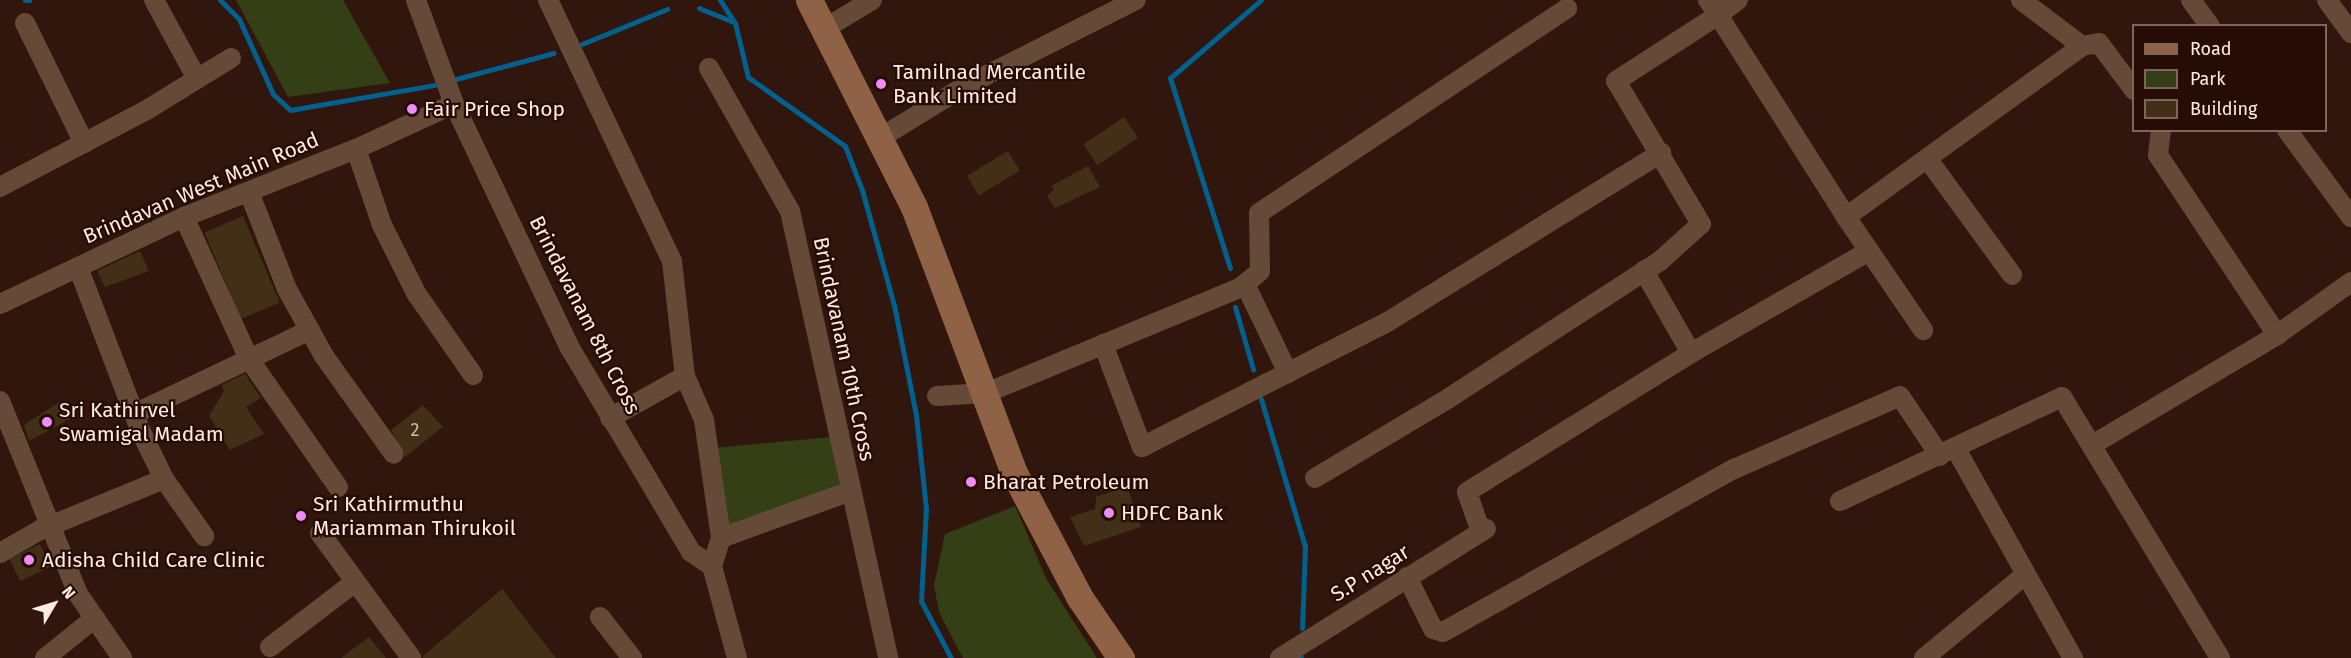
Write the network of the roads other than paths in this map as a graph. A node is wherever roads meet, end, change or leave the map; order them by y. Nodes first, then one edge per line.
1 (154, 0) edge
2 (416, 0) edge
3 (548, 0) edge
4 (809, 0) edge
5 (873, 0) edge
6 (1738, 0) edge
7 (2021, 0) edge
8 (2191, 0) edge
9 (2327, 0) edge
10 (1131, 1) edge
11 (1567, 8) dead end
12 (1713, 8) edge
13 (25, 23) dead end
14 (2209, 24) edge
15 (824, 29) junction
16 (2351, 33) edge
17 (2082, 46) junction
18 (231, 58) dead end
19 (709, 68) dead end
20 (197, 79) junction
21 (2132, 89) edge
22 (454, 104) junction
23 (2162, 132) edge
24 (2288, 132) edge
25 (880, 138) junction
26 (84, 143) junction
27 (356, 149) junction
28 (1661, 153) junction
29 (1929, 161) junction
30 (0, 187) edge
31 (249, 192) junction
32 (184, 217) junction
33 (1846, 217) junction
34 (2351, 217) edge
35 (1869, 251) junction
36 (78, 267) junction
37 (1644, 271) junction
38 (2012, 275) dead end
39 (2351, 282) edge
40 (1245, 284) junction
41 (0, 304) edge
42 (310, 330) junction
43 (1923, 330) dead end
44 (2277, 335) junction
45 (1103, 344) junction
46 (1692, 353) junction
47 (249, 359) junction
48 (1288, 373) junction
49 (473, 375) dead end
50 (685, 376) junction
51 (986, 393) junction
52 (937, 396) dead end
53 (0, 401) edge
54 (134, 414) junction
55 (610, 418) junction
56 (2092, 445) junction
57 (1948, 452) junction
58 (394, 454) dead end
59 (1315, 478) dead end
60 (164, 479) junction
61 (338, 487) dead end
62 (851, 491) junction
63 (1840, 501) dead end
64 (48, 527) junction
65 (320, 533) dead end
66 (204, 536) dead end
67 (721, 538) junction
68 (0, 553) edge
69 (712, 566) junction
70 (2025, 575) junction
71 (1407, 577) junction
72 (355, 582) junction
73 (600, 617) dead end
74 (95, 618) junction
75 (270, 647) dead end
76 (45, 658) edge
77 (122, 658) edge
78 (411, 658) edge
79 (632, 658) edge
80 (737, 658) edge
81 (888, 658) edge
82 (1121, 658) edge
83 (1280, 658) edge
84 (1923, 658) edge
85 (2073, 658) edge
86 (2220, 658) edge

1 - 20 street
2 - 22 street, Brindavanam 8th Cross
3 - 50 street
4 - 15 street
5 - 15 street
6 - 12 street
7 - 17 street
8 - 14 street
9 - 16 street
10 - 25 street
11 - 40 street
12 - 28 street
12 - 33 street
13 - 26 street
15 - 25 street
17 - 21 street
17 - 29 street
18 - 20 street
19 - 62 street, Brindavanam 10th Cross
20 - 26 street
22 - 27 street, Brindavan West Main Road
22 - 55 street, Brindavanam 8th Cross
23 - 44 street
24 - 34 street
25 - 51 street
26 - 30 street
27 - 31 street, Brindavan West Main Road
27 - 49 street
28 - 37 street
28 - 48 street
29 - 33 street
29 - 38 street
31 - 32 street, Brindavan West Main Road
31 - 42 street
32 - 36 street, Brindavan West Main Road
32 - 47 street
33 - 35 street
35 - 43 street
35 - 46 street
36 - 41 street, Brindavan West Main Road
36 - 54 street
37 - 46 street
37 - 59 street
39 - 44 street
40 - 45 street
40 - 48 street
42 - 47 street
42 - 58 street
44 - 56 street
45 - 48 street
45 - 51 street
46 - 71 street, S.P nagar
47 - 54 street
47 - 61 street
50 - 55 street
50 - 67 street
51 - 52 street
51 - 82 street
53 - 64 street
54 - 60 street
55 - 69 street, Brindavanam 8th Cross
56 - 57 street
56 - 86 street
57 - 63 street
57 - 70 street
57 - 71 street
60 - 64 street
60 - 66 street
62 - 67 street
62 - 81 street, Brindavanam 10th Cross
64 - 68 street
64 - 74 street
65 - 72 street
67 - 69 street
69 - 80 street
70 - 84 street
70 - 85 street
71 - 83 street, S.P nagar
72 - 75 street
72 - 78 street
73 - 79 street
74 - 76 street
74 - 77 street

